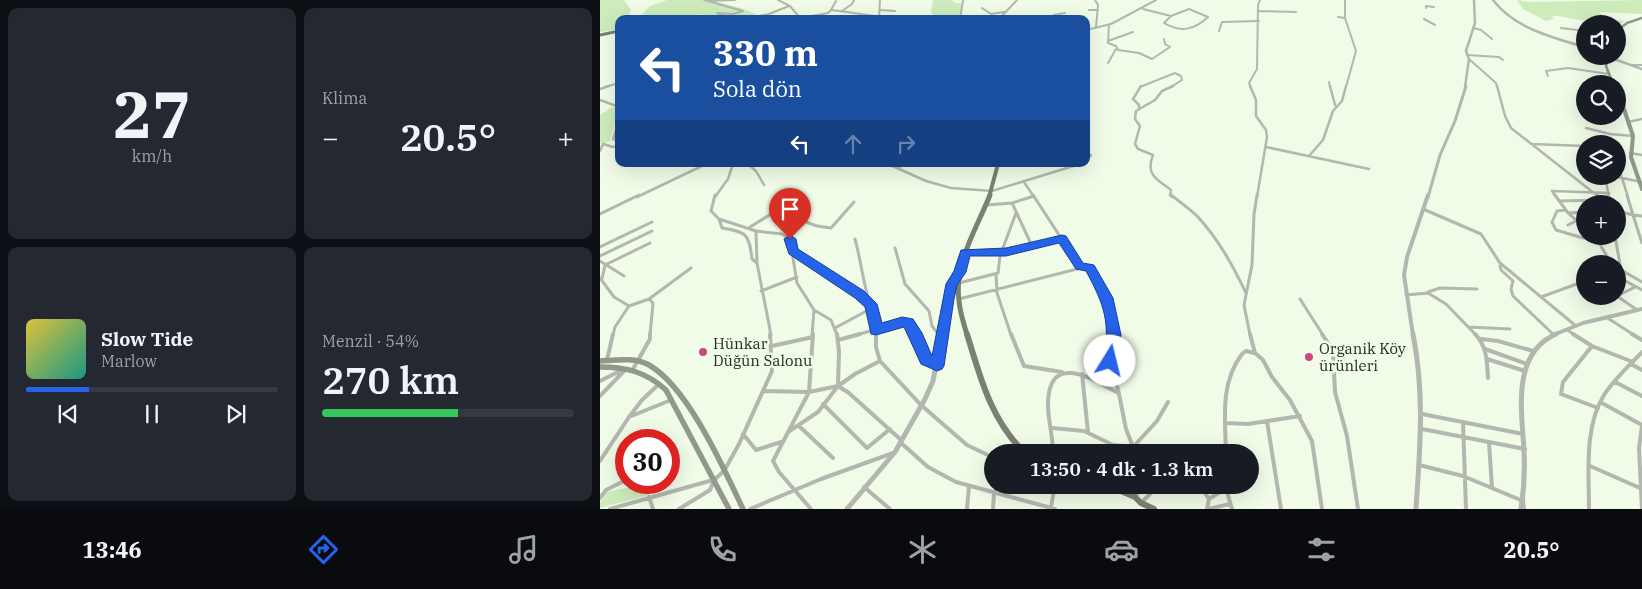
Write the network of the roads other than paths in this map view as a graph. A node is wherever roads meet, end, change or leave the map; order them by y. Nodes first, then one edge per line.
1 (705, 0) edge
2 (735, 0) edge
3 (778, 0) edge
4 (854, 0) edge
5 (880, 0) edge
6 (963, 0) edge
7 (1016, 0) edge
8 (1095, 0) edge
9 (1156, 0) edge
10 (1260, 0) edge
11 (1345, 0) edge
12 (1474, 0) edge
13 (1492, 0) edge
14 (836, 1) dead end
15 (789, 6) junction
16 (1426, 6) dead end
17 (1434, 7) dead end
18 (826, 8) dead end
19 (982, 8) dead end
20 (1143, 9) junction
21 (831, 10) junction
22 (880, 10) junction
23 (1089, 10) dead end
24 (1098, 10) junction
25 (841, 11) junction
26 (895, 11) dead end
27 (1055, 11) dead end
28 (1258, 11) junction
29 (1005, 12) junction
30 (1277, 12) junction
31 (1296, 12) dead end
32 (1065, 13) dead end
33 (721, 15) edge
34 (764, 15) edge
35 (797, 15) edge
36 (819, 15) edge
37 (868, 15) edge
38 (879, 15) edge
39 (961, 15) edge
40 (1002, 15) edge
41 (1054, 15) joint
42 (1171, 16) junction
43 (1280, 17) dead end
44 (1338, 17) dead end
45 (1642, 17) edge
46 (1345, 18) junction
47 (1424, 19) dead end
48 (1259, 21) junction
49 (1109, 24) junction
50 (1626, 24) edge
51 (1435, 25) dead end
52 (1096, 26) junction
53 (1090, 28) edge
54 (1473, 28) junction
55 (1561, 28) dead end
56 (1576, 30) edge
57 (1219, 31) dead end
58 (615, 32) edge
59 (1133, 32) dead end
60 (600, 34) edge
61 (1164, 39) dead end
62 (1492, 39) dead end
63 (1108, 41) junction
64 (1576, 44) edge
65 (1116, 49) junction
66 (1468, 57) junction
67 (1503, 60) dead end
68 (1108, 63) dead end
69 (1626, 63) edge
70 (1606, 65) edge
71 (1642, 67) edge
72 (1609, 74) joint
73 (1548, 76) dead end
74 (1329, 82) dead end
75 (615, 84) edge
76 (600, 89) edge
77 (600, 100) edge
78 (615, 106) edge
79 (1335, 106) junction
80 (1139, 109) junction
81 (1626, 117) edge
82 (1642, 119) edge
83 (1628, 122) junction
84 (1586, 128) dead end
85 (615, 133) edge
86 (1633, 136) junction
87 (615, 141) edge
88 (602, 144) edge
89 (1531, 144) junction
90 (615, 146) edge
91 (1576, 146) edge
92 (1266, 147) junction
93 (600, 151) edge
94 (1630, 153) junction
95 (1642, 155) edge
96 (1309, 156) junction
97 (700, 167) edge
98 (731, 167) edge
99 (751, 167) edge
100 (997, 167) edge
101 (1071, 167) edge
102 (898, 168) edge
103 (1369, 168) dead end
104 (1626, 179) edge
105 (1024, 182) junction
106 (1641, 182) edge
107 (764, 185) dead end
108 (1607, 185) edge
109 (1624, 185) edge
110 (1642, 189) edge
111 (992, 191) junction
112 (1593, 192) junction
113 (1609, 194) joint
114 (1597, 195) edge
115 (1034, 196) junction
116 (1559, 201) junction
117 (1576, 201) edge
118 (854, 202) dead end
119 (1012, 203) junction
120 (986, 206) junction
121 (1423, 209) junction
122 (1567, 211) junction
123 (1016, 212) junction
124 (1576, 212) edge
125 (1626, 213) edge
126 (600, 214) edge
127 (1633, 214) junction
128 (1642, 216) edge
129 (719, 219) junction
130 (1576, 221) joint
131 (652, 222) dead end
132 (1568, 225) dead end
133 (750, 227) junction
134 (652, 231) dead end
135 (756, 231) junction
136 (1576, 235) edge
137 (855, 238) dead end
138 (1062, 238) junction
139 (1642, 242) edge
140 (650, 243) dead end
141 (1032, 246) junction
142 (600, 247) edge
143 (895, 248) dead end
144 (793, 251) junction
145 (966, 252) junction
146 (1000, 252) junction
147 (600, 256) edge
148 (600, 261) edge
149 (757, 263) junction
150 (605, 265) junction
151 (1500, 266) junction
152 (1082, 267) junction
153 (691, 268) dead end
154 (960, 272) junction
155 (1626, 272) edge
156 (996, 274) junction
157 (624, 276) dead end
158 (797, 277) junction
159 (601, 278) edge
160 (1626, 280) edge
161 (1642, 282) edge
162 (959, 283) junction
163 (1576, 284) edge
164 (1635, 286) junction
165 (1478, 289) dead end
166 (1642, 290) edge
167 (761, 291) junction
168 (996, 291) junction
169 (1626, 291) edge
170 (1428, 293) junction
171 (1246, 294) junction
172 (1406, 295) junction
173 (1541, 297) junction
174 (649, 299) junction
175 (958, 299) junction
176 (1300, 299) dead end
177 (1626, 301) edge
178 (629, 306) junction
179 (871, 306) junction
180 (814, 310) junction
181 (1640, 310) edge
182 (1605, 317) junction
183 (1576, 326) junction
184 (1468, 327) junction
185 (835, 328) junction
186 (1510, 329) dead end
187 (876, 330) junction
188 (1567, 330) junction
189 (1554, 335) junction
190 (813, 337) junction
191 (942, 339) junction
192 (1480, 339) junction
193 (838, 340) junction
194 (1642, 340) edge
195 (772, 346) junction
196 (1592, 346) junction
197 (1485, 349) junction
198 (1533, 351) junction
199 (1642, 352) edge
200 (1255, 353) junction
201 (1487, 359) junction
202 (607, 360) junction
203 (600, 361) edge
204 (638, 361) junction
205 (880, 361) junction
206 (1632, 363) junction
207 (1528, 364) junction
208 (937, 366) junction
209 (600, 367) edge
210 (630, 368) junction
211 (1642, 370) edge
212 (1526, 371) junction
213 (1062, 372) junction
214 (1082, 374) junction
215 (1488, 378) dead end
216 (600, 381) edge
217 (1615, 382) junction
218 (659, 384) junction
219 (838, 386) junction
220 (764, 391) junction
221 (809, 392) junction
222 (1119, 394) junction
223 (600, 396) edge
224 (1642, 396) edge
225 (671, 400) junction
226 (1168, 402) dead end
227 (823, 404) junction
228 (921, 405) junction
229 (1599, 405) junction
230 (1422, 414) junction
231 (1300, 416) junction
232 (629, 417) junction
233 (1267, 421) junction
234 (1463, 422) junction
235 (1226, 423) junction
236 (1642, 425) edge
237 (800, 426) junction
238 (1052, 428) junction
239 (1422, 428) junction
240 (890, 429) junction
241 (1088, 432) junction
242 (788, 433) junction
243 (744, 434) junction
244 (1524, 434) junction
245 (1464, 437) junction
246 (900, 440) junction
247 (782, 441) junction
248 (1489, 442) junction
249 (1014, 444) edge
250 (1053, 444) edge
251 (1108, 444) edge
252 (1132, 444) edge
253 (1136, 444) edge
254 (1226, 444) edge
255 (1525, 450) junction
256 (894, 452) junction
257 (984, 453) edge
258 (833, 458) dead end
259 (600, 461) edge
260 (1418, 465) junction
261 (1590, 466) junction
262 (724, 470) junction
263 (1463, 476) junction
264 (714, 480) junction
265 (615, 486) edge
266 (969, 486) junction
267 (864, 487) junction
268 (1492, 488) junction
269 (1640, 488) junction
270 (795, 489) junction
271 (984, 489) edge
272 (994, 494) edge
273 (998, 494) edge
274 (1054, 494) edge
275 (1128, 494) edge
276 (1138, 494) edge
277 (1150, 494) edge
278 (1206, 494) edge
279 (1215, 494) edge
280 (1227, 494) edge
281 (649, 497) junction
282 (1135, 497) junction
283 (600, 498) edge
284 (1208, 499) junction
285 (1522, 501) junction
286 (1141, 503) junction
287 (1231, 506) edge
288 (1053, 508) edge
289 (612, 509) edge
290 (653, 509) edge
291 (679, 509) edge
292 (729, 509) edge
293 (743, 509) edge
294 (750, 509) edge
295 (811, 509) edge
296 (847, 509) edge
297 (890, 509) edge
298 (967, 509) edge
299 (993, 509) edge
300 (1154, 509) edge
301 (1208, 509) edge
302 (1281, 509) edge
303 (1322, 509) edge
304 (1358, 509) edge
305 (1416, 509) edge
306 (1466, 509) edge
307 (1523, 509) edge
308 (1589, 509) edge
309 (1642, 509) edge

1 - 2 street
1 - 33 street
3 - 15 street
4 - 25 street
5 - 22 street
6 - 39 street
7 - 29 street
8 - 24 street
9 - 20 street
10 - 28 street
11 - 46 street
12 - 54 street
13 - 64 street
14 - 21 street
15 - 34 street
15 - 35 street
16 - 17 street
18 - 21 street
19 - 29 street
20 - 42 street
20 - 49 street
21 - 25 street
21 - 36 street
22 - 26 street
22 - 38 street
23 - 24 street
24 - 52 street
25 - 37 street
27 - 41 street
28 - 30 street
28 - 48 street
29 - 40 street
30 - 31 street
30 - 43 street
32 - 41 street
42 - 42 street
44 - 46 street
45 - 50 main road
46 - 79 street
47 - 51 street
48 - 57 street
48 - 92 street
49 - 52 street
49 - 63 street
52 - 53 street
54 - 62 street
54 - 66 street
55 - 56 street
58 - 60 main road
59 - 63 street
61 - 65 street
63 - 65 street
65 - 68 street
66 - 67 street
66 - 89 street
66 - 121 street
69 - 71 street
70 - 72 main road
72 - 73 street
74 - 79 street
75 - 76 street
77 - 78 street
79 - 96 street
80 - 80 street
80 - 171 street
81 - 83 main road
82 - 83 street
83 - 86 main road
84 - 86 street
85 - 87 street
86 - 94 main road
88 - 90 street
88 - 93 street
89 - 91 street
89 - 112 street
92 - 96 street
92 - 171 street
94 - 95 street
94 - 106 main road
96 - 103 street
97 - 126 street
98 - 129 street
99 - 107 street
100 - 111 main road
101 - 105 street
102 - 111 street
104 - 106 street
105 - 111 street
105 - 115 street
106 - 110 main road
108 - 113 street
109 - 127 street
111 - 120 main road
112 - 113 street
112 - 114 street
112 - 116 street
115 - 119 street
115 - 138 street
116 - 117 street
116 - 122 street
118 - 133 street
119 - 120 street
119 - 123 street
120 - 145 main road
121 - 151 street
121 - 172 street
122 - 124 street
122 - 130 street
122 - 136 street
123 - 141 street
123 - 146 street
125 - 127 street
127 - 128 street
127 - 139 street
129 - 133 street
129 - 149 street
130 - 132 street
131 - 142 street
133 - 135 street
134 - 147 street
135 - 144 street
135 - 149 street
137 - 179 street
138 - 141 street
138 - 152 street
140 - 150 street
141 - 146 street
143 - 191 street
144 - 158 street
144 - 179 street
145 - 146 street
145 - 154 main road
146 - 156 street
148 - 150 street
149 - 167 street
150 - 157 street
150 - 159 street
151 - 173 street
151 - 189 street
152 - 168 street
152 - 222 street
153 - 174 street
154 - 162 main road
154 - 191 street
155 - 161 street
156 - 162 street
156 - 168 street
158 - 167 street
158 - 180 street
159 - 178 street
160 - 164 street
162 - 175 main road
163 - 173 street
164 - 166 street
164 - 169 street
165 - 170 street
167 - 195 street
168 - 175 street
168 - 213 street
170 - 172 street
170 - 184 street
171 - 200 street
172 - 230 street
173 - 183 street
174 - 178 street
174 - 204 street
175 - 249 main road
176 - 304 street
177 - 181 street
178 - 202 street
179 - 185 street
179 - 187 street
180 - 185 street
180 - 190 street
181 - 182 street
182 - 183 street
182 - 194 street
183 - 188 street
184 - 186 street
184 - 192 street
185 - 193 street
187 - 193 street
187 - 205 street
187 - 208 street
188 - 189 street
188 - 196 street
189 - 198 street
190 - 195 street
190 - 221 street
191 - 208 street
192 - 197 street
192 - 198 street
193 - 219 street
195 - 220 street
196 - 206 street
196 - 229 street
197 - 201 street
197 - 207 street
198 - 207 street
199 - 206 street
200 - 231 street
200 - 235 street
201 - 212 street
201 - 215 street
202 - 203 main road
202 - 204 main road
204 - 210 street
204 - 262 main road
205 - 219 street
205 - 228 street
206 - 211 street
206 - 217 street
207 - 212 street
208 - 228 street
209 - 210 main road
210 - 216 street
210 - 218 main road
210 - 223 street
212 - 244 street
213 - 214 street
213 - 238 street
214 - 222 street
214 - 241 street
217 - 224 street
217 - 229 street
218 - 225 main road
218 - 232 street
219 - 221 street
219 - 227 street
219 - 240 street
220 - 221 street
220 - 243 street
221 - 242 street
222 - 252 street
225 - 232 street
225 - 264 main road
226 - 253 street
227 - 237 street
227 - 240 street
228 - 246 street
228 - 257 street
229 - 236 street
229 - 261 street
230 - 234 street
230 - 239 street
231 - 233 street
231 - 303 street
232 - 259 street
233 - 235 street
233 - 302 street
234 - 244 street
234 - 245 street
235 - 254 street
236 - 269 street
237 - 242 street
237 - 258 street
238 - 241 street
238 - 250 street
239 - 245 street
239 - 260 street
240 - 246 street
241 - 251 street
242 - 247 street
243 - 247 street
243 - 262 street
244 - 255 street
245 - 248 street
245 - 263 street
246 - 256 street
246 - 266 street
247 - 270 street
248 - 255 street
248 - 268 street
255 - 285 street
256 - 267 street
256 - 270 street
260 - 263 street
260 - 305 street
261 - 269 street
261 - 308 street
262 - 264 street
262 - 293 main road
263 - 268 street
263 - 306 street
264 - 281 street
264 - 291 street
264 - 292 main road
265 - 283 street
266 - 271 street
266 - 298 street
267 - 296 street
267 - 297 street
268 - 285 street
269 - 309 street
270 - 294 street
270 - 295 street
272 - 299 street
273 - 288 street
274 - 288 street
275 - 282 main road
276 - 282 street
277 - 286 street
278 - 284 street
279 - 284 street
280 - 287 street
281 - 289 street
281 - 290 street
282 - 286 main road
284 - 301 street
285 - 307 street
286 - 300 main road
287 - 301 street

